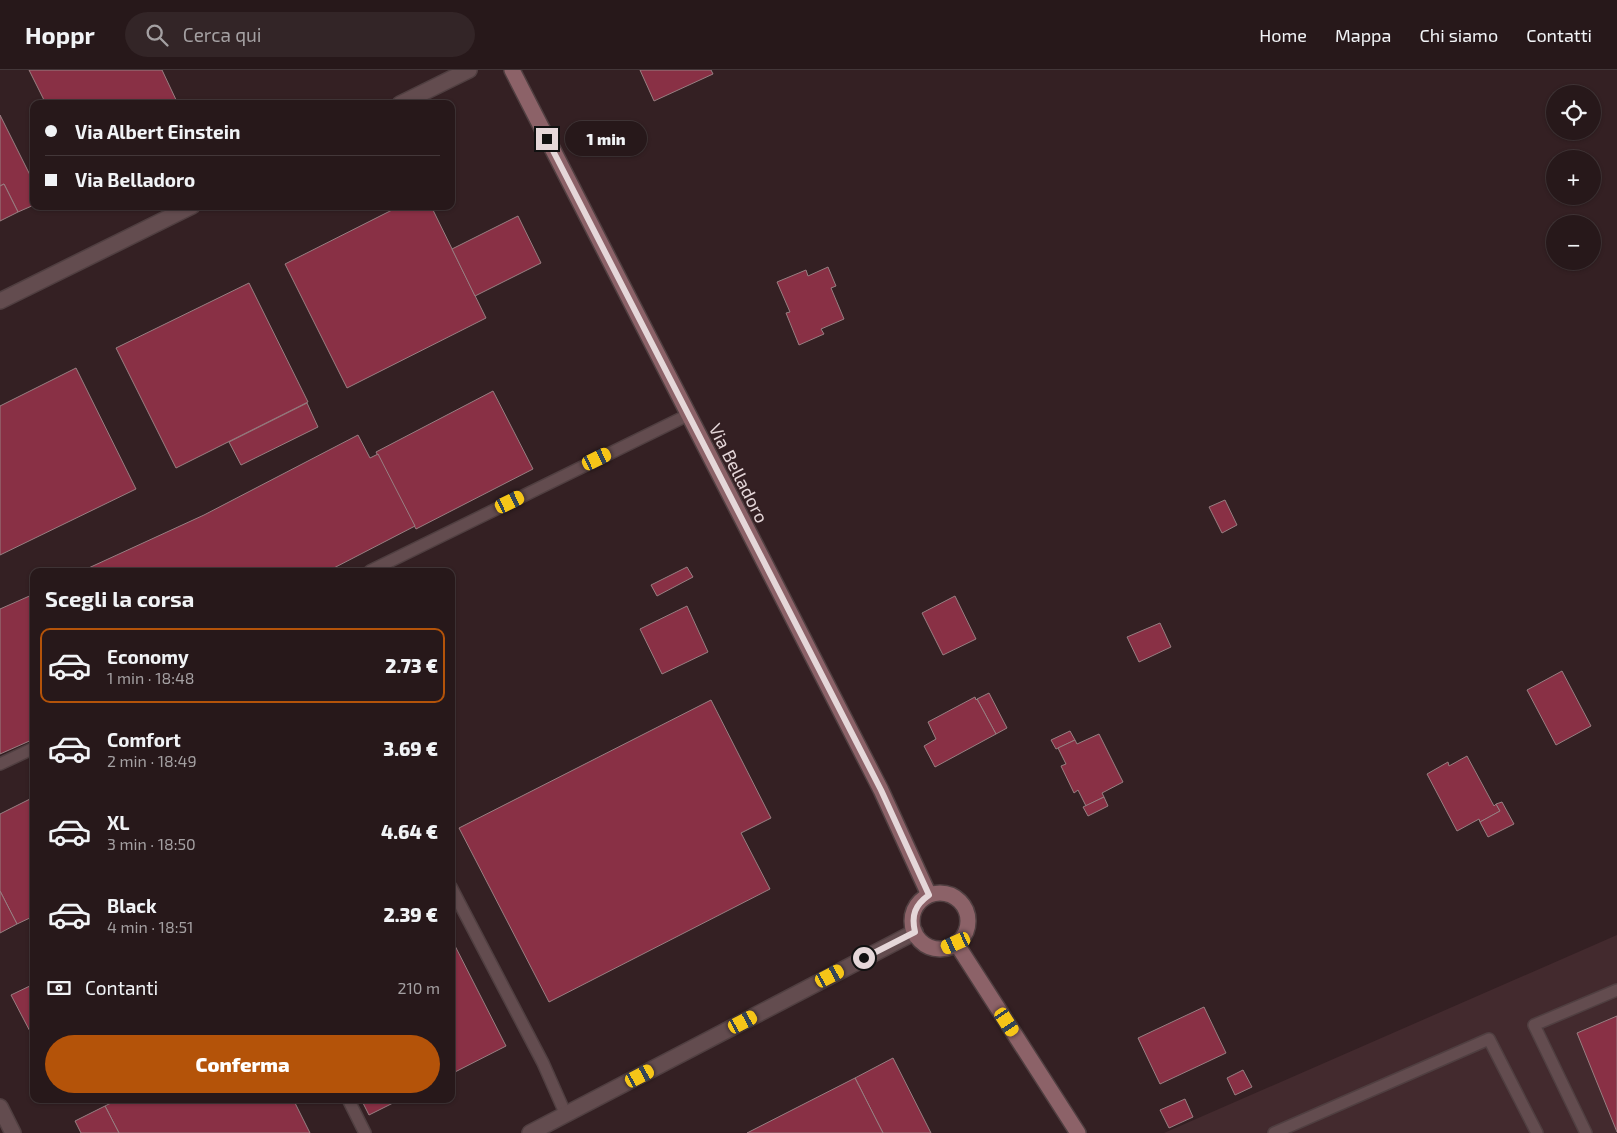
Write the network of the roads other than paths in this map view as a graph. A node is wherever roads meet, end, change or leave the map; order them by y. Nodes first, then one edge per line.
1 (469, 70) edge
2 (512, 70) edge
3 (408, 100) edge
4 (184, 210) edge
5 (0, 301) edge
6 (688, 415) junction
7 (376, 568) edge
8 (30, 750) edge
9 (0, 764) edge
10 (455, 895) edge
11 (929, 895) junction
12 (915, 932) junction
13 (956, 943) junction
14 (1617, 990) edge
15 (350, 1103) edge
16 (0, 1107) edge
17 (566, 1115) junction
18 (13, 1133) edge
19 (365, 1133) edge
20 (530, 1133) edge
21 (1078, 1133) edge
22 (1274, 1133) edge
23 (1537, 1133) edge
24 (1586, 1133) edge

1 - 3 street
2 - 6 main road, Via Belladoro
4 - 5 street
6 - 7 lane
6 - 11 main road, Via Belladoro
8 - 9 lane
10 - 17 lane
11 - 12 main road
11 - 13 main road
12 - 13 main road
12 - 17 street
13 - 21 main road
14 - 24 lane
15 - 19 lane
16 - 18 street
17 - 20 street
22 - 23 lane

